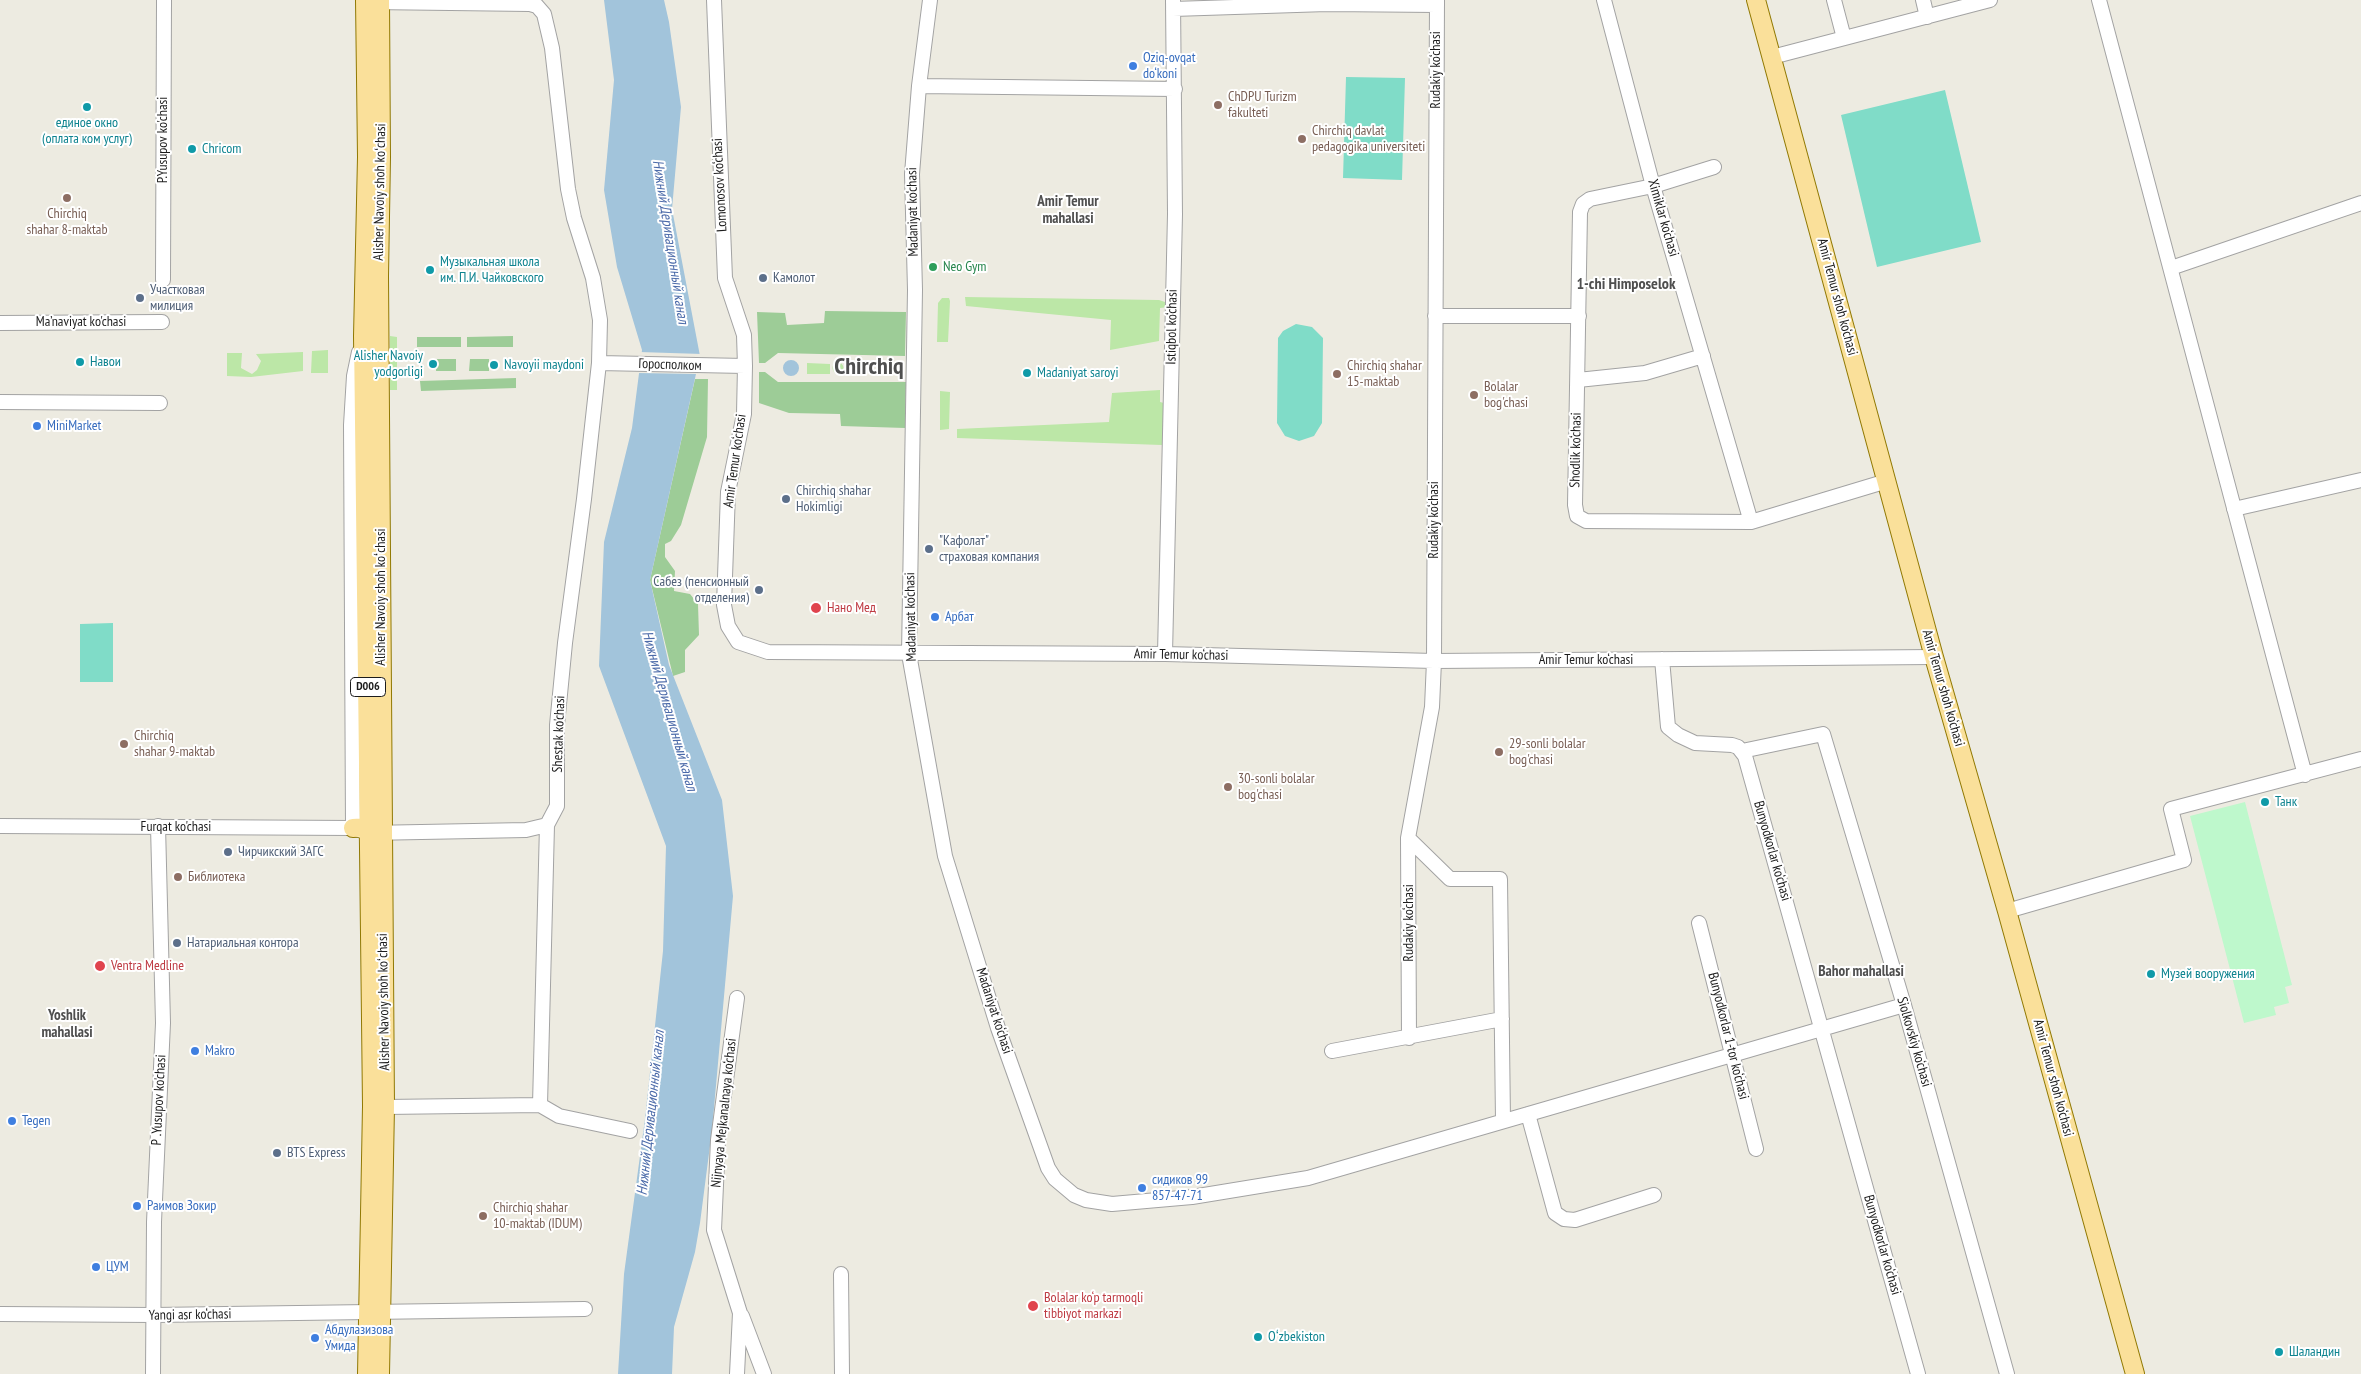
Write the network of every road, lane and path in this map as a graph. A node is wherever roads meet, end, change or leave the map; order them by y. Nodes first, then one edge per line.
1 (164, 0) edge
2 (714, 0) edge
3 (930, 0) edge
4 (1604, 0) edge
5 (1756, 0) edge
6 (1834, 0) edge
7 (1923, 0) edge
8 (1990, 0) edge
9 (2100, 0) edge
10 (373, 1) edge
11 (475, 1) edge
12 (1437, 2) edge
13 (1173, 5) edge
14 (1927, 16) junction
15 (1844, 38) junction
16 (1772, 57) junction
17 (919, 86) junction
18 (1176, 89) junction
19 (1714, 167) dead end
20 (1653, 186) junction
21 (2361, 203) edge
22 (2171, 268) junction
23 (163, 280) dead end
24 (1435, 316) junction
25 (1579, 316) junction
26 (0, 322) edge
27 (162, 322) dead end
28 (1704, 356) junction
29 (599, 362) junction
30 (745, 366) junction
31 (1578, 380) junction
32 (0, 402) edge
33 (160, 403) dead end
34 (2361, 480) edge
35 (1887, 481) junction
36 (2234, 509) junction
37 (1751, 522) junction
38 (909, 654) junction
39 (1165, 654) junction
40 (1934, 657) junction
41 (1662, 659) junction
42 (1434, 661) junction
43 (1742, 750) junction
44 (2361, 760) edge
45 (2305, 775) junction
46 (546, 825) junction
47 (0, 826) edge
48 (158, 826) junction
49 (369, 830) junction
50 (1408, 838) junction
51 (2007, 911) junction
52 (1699, 923) dead end
53 (737, 998) dead end
54 (1904, 1005) junction
55 (1502, 1020) junction
56 (1822, 1030) junction
57 (1409, 1038) junction
58 (1332, 1051) dead end
59 (1732, 1056) junction
60 (540, 1105) junction
61 (385, 1107) junction
62 (1528, 1114) junction
63 (1503, 1122) junction
64 (630, 1130) dead end
65 (1756, 1149) dead end
66 (1654, 1195) dead end
67 (841, 1274) dead end
68 (585, 1309) dead end
69 (373, 1312) junction
70 (740, 1313) junction
71 (0, 1314) edge
72 (154, 1315) junction
73 (153, 1374) edge
74 (367, 1374) edge
75 (380, 1374) edge
76 (737, 1374) edge
77 (764, 1374) edge
78 (842, 1374) edge
79 (1918, 1374) edge
80 (2007, 1374) edge
81 (2135, 1374) edge

1 - 23 street, P.Yusupov ko'chasi
2 - 30 street, Lomonosov ko‘chasi
3 - 17 street, Madaniyat ko‘chasi
4 - 20 street, Ximiklar ko‘chasi
5 - 16 main road, Amir Temur shoh ko‘chasi
6 - 15 street
7 - 14 street
8 - 14 street
9 - 22 street
10 - 11 street, Shestak ko'chasi
10 - 49 main road, Alisher Navoiy shoh koʻchasi / D006
10 - 49 main road, Alisher Navoiy shoh koʻchasi / D006
11 - 29 street, Shestak ko'chasi
12 - 13 street
12 - 24 street, Rudakiy ko‘chasi
13 - 18 street, Istiqbol ko‘chasi
14 - 15 street
15 - 16 street
16 - 35 main road, Amir Temur shoh ko‘chasi
17 - 18 street
17 - 38 street, Madaniyat ko‘chasi
18 - 39 street, Istiqbol ko‘chasi
19 - 20 street, Shodlik ko‘chasi
20 - 25 street, Shodlik ko‘chasi
20 - 28 street, Ximiklar ko‘chasi
21 - 22 street
22 - 36 street
24 - 25 street
24 - 42 street, Rudakiy ko‘chasi
25 - 31 street, Shodlik ko‘chasi
26 - 27 street, Ma’naviyat ko'chasi
28 - 31 street
28 - 37 street, Ximiklar ko‘chasi
29 - 30 street, Горосполком
29 - 46 street, Shestak ko'chasi
30 - 38 street, Amir Temur ko‘chasi
31 - 37 street, Shodlik ko‘chasi
32 - 33 street
34 - 36 street
35 - 37 street, Shodlik ko‘chasi
35 - 40 main road, Amir Temur shoh ko‘chasi
36 - 45 street
38 - 39 street, Amir Temur ko‘chasi
38 - 63 street, Madaniyat ko‘chasi
39 - 42 street, Amir Temur ko‘chasi
40 - 41 street, Amir Temur ko‘chasi
40 - 51 main road, Amir Temur shoh ko‘chasi
41 - 42 street, Amir Temur ko‘chasi
41 - 43 street
42 - 50 street, Rudakiy ko‘chasi
43 - 54 street, Siolkovskiy ko‘chasi
43 - 56 street, Bunyodkorlar ko‘chasi
44 - 45 street
45 - 51 street
46 - 49 street, Furqat ko'chasi
46 - 60 street, Shestak ko'chasi
47 - 48 street, Furqat ko'chasi
48 - 49 street, Furqat ko'chasi
48 - 72 street, P .Yusupov ko'chasi
49 - 61 main road, Alisher Navoiy shoh koʻchasi / D006
49 - 69 main road, Alisher Navoiy shoh koʻchasi / D006
50 - 55 street
50 - 57 street, Rudakiy ko‘chasi
51 - 81 main road, Amir Temur shoh ko‘chasi
52 - 59 street, Bunyodkorlar 1-tor ko‘chasi
53 - 70 street, Nijnyaya Mejkanalnaya ko‘chasi
54 - 56 street
54 - 80 street, Siolkovskiy ko‘chasi
55 - 57 street
55 - 63 street
56 - 59 street
56 - 79 street, Bunyodkorlar ko‘chasi
57 - 58 street
59 - 62 street
59 - 65 street, Bunyodkorlar 1-tor ko‘chasi
60 - 61 street
60 - 64 street
61 - 69 main road, Alisher Navoiy shoh koʻchasi / D006
62 - 63 street
62 - 66 street
67 - 78 street
68 - 69 street, Yangi asr ko‘chasi
69 - 72 street, Yangi asr ko‘chasi
69 - 74 main road, Alisher Navoiy shoh koʻchasi / D006
69 - 75 main road, Alisher Navoiy shoh koʻchasi / D006
70 - 76 street, Nijnyaya Mejkanalnaya ko‘chasi
70 - 77 street
71 - 72 street, Yangi asr ko‘chasi
72 - 73 street, P .Yusupov ko'chasi

